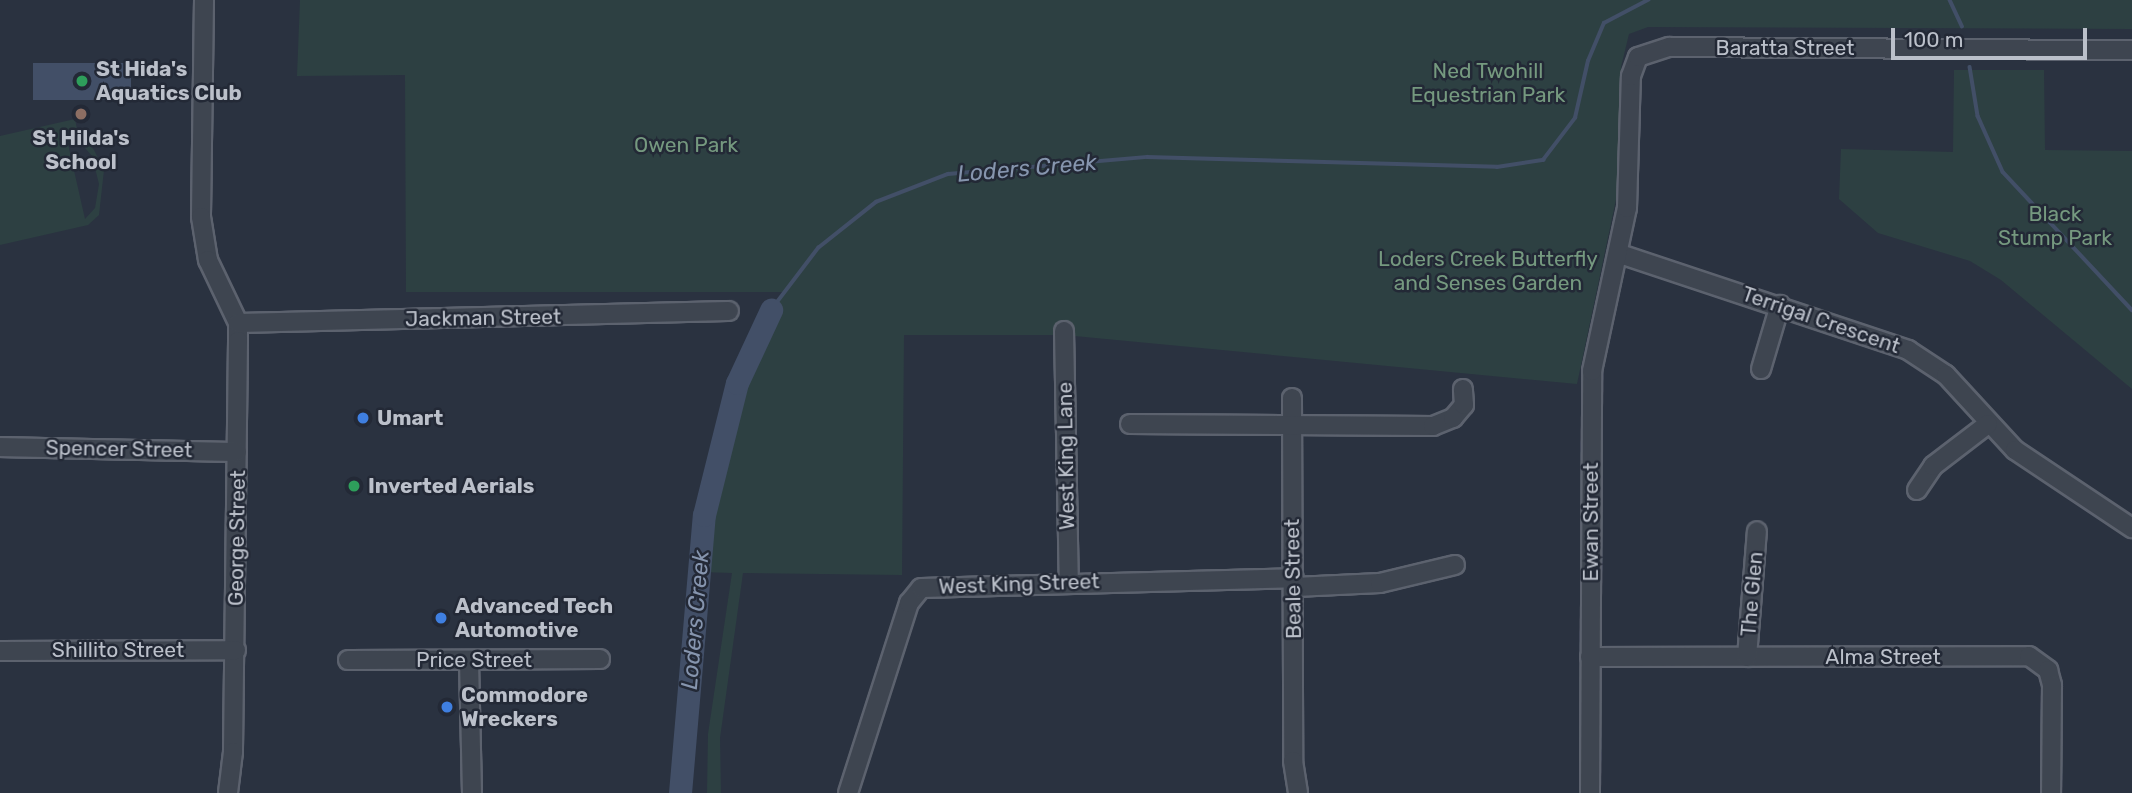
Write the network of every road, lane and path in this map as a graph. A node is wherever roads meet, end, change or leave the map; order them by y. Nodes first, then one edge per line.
1 (204, 0) edge
2 (2132, 50) edge
3 (1620, 254) junction
4 (1780, 305) junction
5 (729, 310) dead end
6 (238, 323) junction
7 (1065, 331) dead end
8 (1761, 369) dead end
9 (1463, 389) dead end
10 (1292, 398) dead end
11 (1130, 424) dead end
12 (1988, 424) junction
13 (1291, 425) junction
14 (0, 447) edge
15 (237, 452) junction
16 (1917, 490) dead end
17 (2132, 528) edge
18 (1758, 531) dead end
19 (1455, 565) dead end
20 (1069, 581) junction
21 (1295, 582) junction
22 (236, 650) junction
23 (0, 651) edge
24 (1590, 657) junction
25 (1747, 657) junction
26 (600, 659) dead end
27 (348, 660) dead end
28 (469, 661) junction
29 (233, 752) junction
30 (1293, 761) junction
31 (228, 793) edge
32 (239, 793) edge
33 (472, 793) edge
34 (848, 793) edge
35 (1289, 793) edge
36 (1298, 793) edge
37 (1590, 793) edge
38 (2051, 793) edge

1 - 6 street
2 - 3 street, Baratta Street
3 - 4 street, Terrigal Crescent
3 - 24 street, Ewan Street
4 - 8 street
4 - 12 street, Terrigal Crescent
5 - 6 street, Jackman Street
6 - 15 street, George Street
7 - 20 street, West King Lane
9 - 13 street
10 - 13 street, Beale Street
11 - 13 street
12 - 16 street
12 - 17 street, Terrigal Crescent
13 - 21 street, Beale Street
14 - 15 street, Spencer Street
15 - 22 street, George Street
18 - 25 street, The Glen
19 - 21 street, West King Street
20 - 21 street, West King Street
20 - 34 street, West King Street
21 - 30 street, Beale Street
22 - 23 street, Shillito Street
22 - 29 street, George Street
24 - 25 street, Alma Street
24 - 37 street, Ewan Street
25 - 38 street, Alma Street
26 - 28 street, Price Street
27 - 28 street, Price Street
28 - 33 street
29 - 31 street, George Street
29 - 32 street, George Street
30 - 35 street, Beale Street
30 - 36 street, Beale Street

